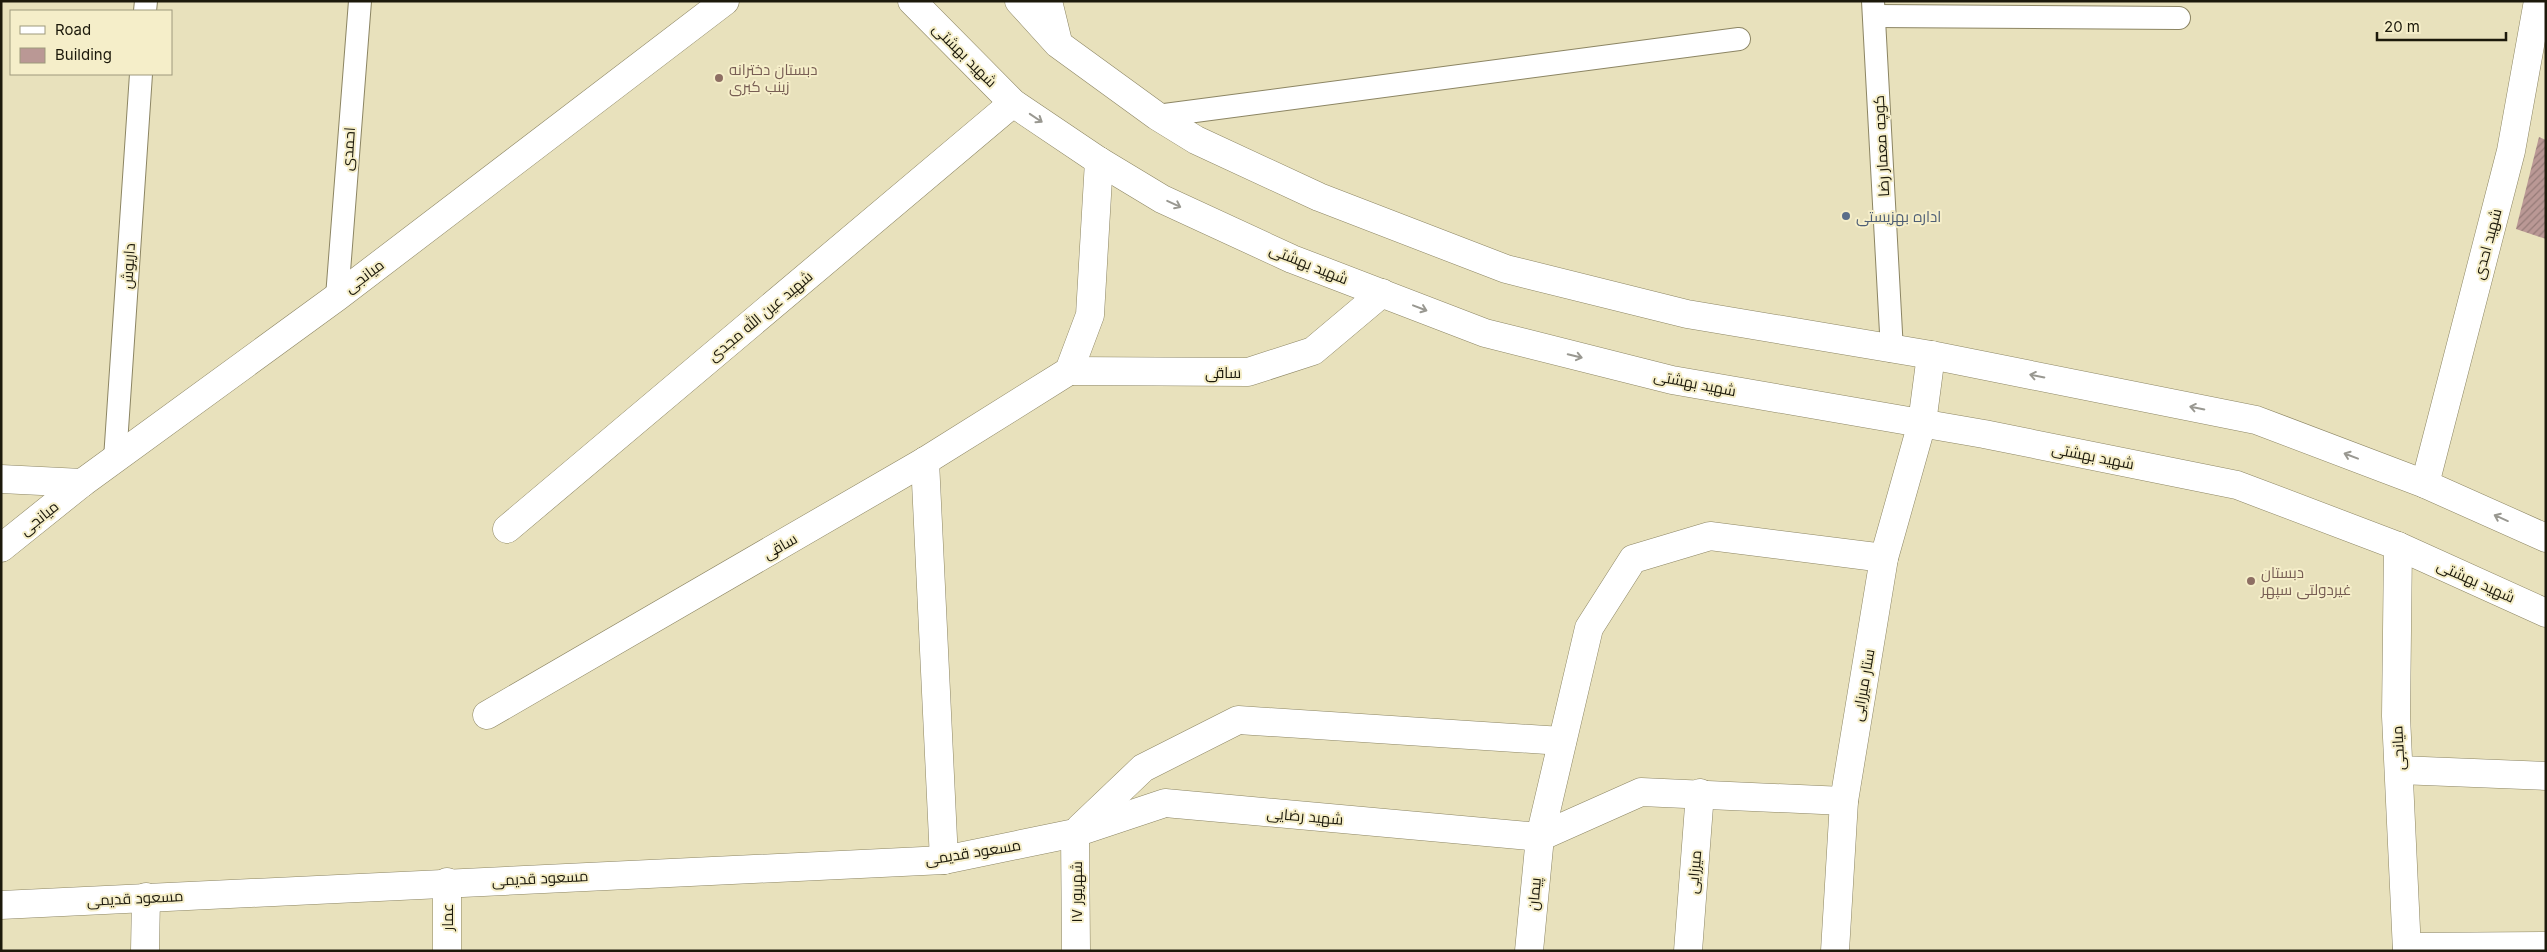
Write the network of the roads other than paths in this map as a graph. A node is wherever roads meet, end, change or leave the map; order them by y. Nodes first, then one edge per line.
1 (360, 1) edge
2 (725, 1) edge
3 (912, 1) edge
4 (1019, 1) edge
5 (1048, 1) edge
6 (2538, 1) edge
7 (1873, 9) edge
8 (2179, 18) dead end
9 (1738, 40) dead end
10 (1058, 44) junction
11 (141, 75) edge
12 (1013, 103) junction
13 (1157, 116) junction
14 (1099, 161) junction
15 (1382, 293) junction
16 (337, 297) junction
17 (1892, 351) junction
18 (1930, 355) junction
19 (1069, 371) junction
20 (1922, 423) junction
21 (115, 459) junction
22 (925, 461) junction
23 (1, 479) edge
24 (82, 483) junction
25 (2425, 484) junction
26 (507, 530) dead end
27 (2546, 538) edge
28 (2398, 546) junction
29 (1, 548) edge
30 (1884, 558) junction
31 (2546, 612) edge
32 (487, 715) dead end
33 (1562, 741) junction
34 (2399, 770) junction
35 (2546, 776) edge
36 (1700, 792) junction
37 (1844, 801) junction
38 (1076, 833) junction
39 (1540, 837) junction
40 (944, 860) junction
41 (447, 882) junction
42 (146, 897) junction
43 (1, 905) edge
44 (2546, 946) edge
45 (2407, 949) edge
46 (145, 951) edge
47 (447, 951) edge
48 (1076, 951) edge
49 (1529, 951) edge
50 (1688, 951) edge
51 (1835, 951) edge

1 - 16 lane, احمدی
2 - 16 street, میانجی
3 - 12 street, شهید بهشتی
4 - 10 street
5 - 10 street
6 - 25 street, شهید احدی
7 - 8 lane
7 - 17 lane, کوچه معمار رضا
9 - 13 lane
10 - 13 street
11 - 21 lane, داریوش
12 -> 14 street, شهید بهشتی
12 - 26 street, شهید عین الله مجدی
13 - 17 street
14 -> 15 street, شهید بهشتی
14 - 19 street
15 - 19 street, ساقی
15 -> 20 street, شهید بهشتی
16 - 21 street, میانجی
17 - 18 street
18 - 20 street, ستار میرزایی
25 -> 18 street
19 - 22 street, ساقی
20 - 28 street, شهید بهشتی
20 - 30 street, ستار میرزایی
21 - 24 street, میانجی
22 - 32 street, ساقی
22 - 40 street
23 - 24 street
24 - 29 street, میانجی
27 -> 25 street
28 - 31 street, شهید بهشتی
28 - 34 street, میانجی
30 - 33 street, پیمان
30 - 37 street, ستار میرزایی
33 - 38 street
33 - 39 street, پیمان
34 - 35 street
34 - 45 street, میانجی
36 - 37 street
36 - 39 street
36 - 50 street, میرزایی
37 - 51 street, ستار میرزایی
38 - 39 street, شهید رضایی
38 - 40 street, مسعود قدیمی
38 - 48 street, ۱۷ شهریور
39 - 49 street, پیمان
40 - 41 street, مسعود قدیمی
41 - 42 street, مسعود قدیمی
41 - 47 street, عمار
42 - 43 street, مسعود قدیمی
42 - 46 street
44 - 45 street

